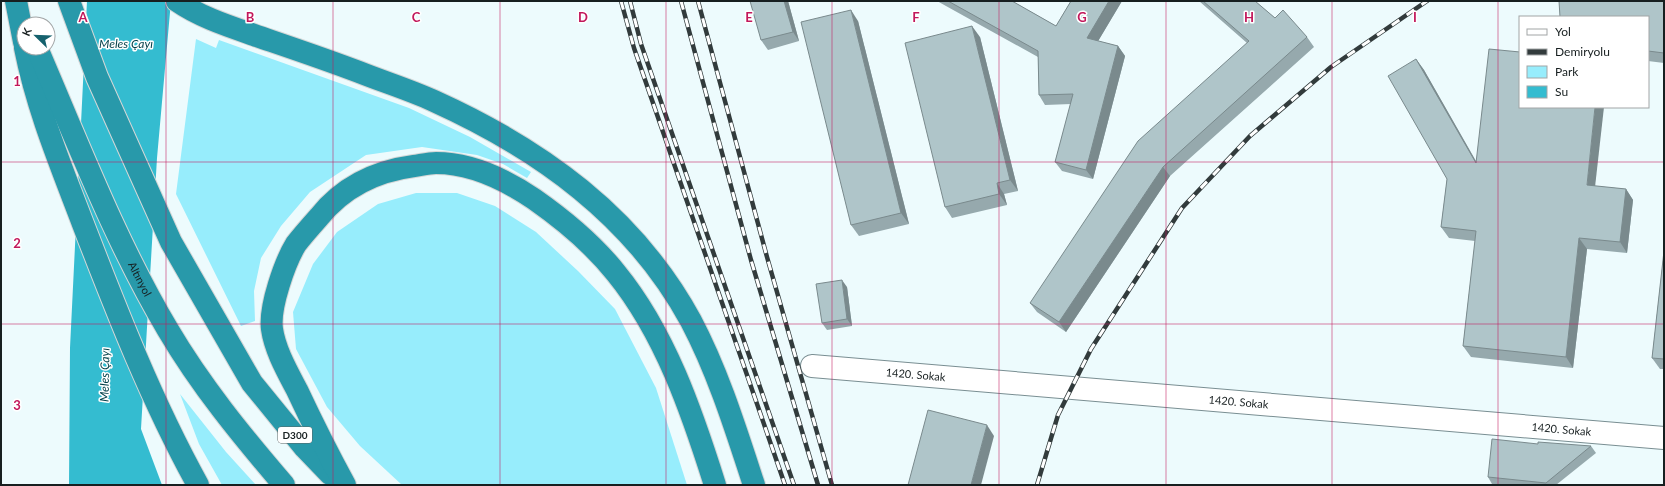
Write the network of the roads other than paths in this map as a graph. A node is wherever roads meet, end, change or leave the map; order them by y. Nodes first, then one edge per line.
1 (16, 1) edge
2 (69, 1) edge
3 (177, 1) edge
4 (19, 16) edge
5 (23, 16) edge
6 (27, 56) edge
7 (41, 56) edge
8 (812, 366) dead end
9 (1664, 438) edge
10 (198, 485) edge
11 (284, 485) edge
12 (340, 485) edge
13 (345, 485) edge
14 (715, 485) edge
15 (754, 485) edge

1 - 4 highway
1 - 5 highway
2 - 12 highway, D300
3 - 15 highway
6 - 10 highway
7 - 11 highway, Altınyol
8 - 9 street, 1420. Sokak
13 - 14 highway

